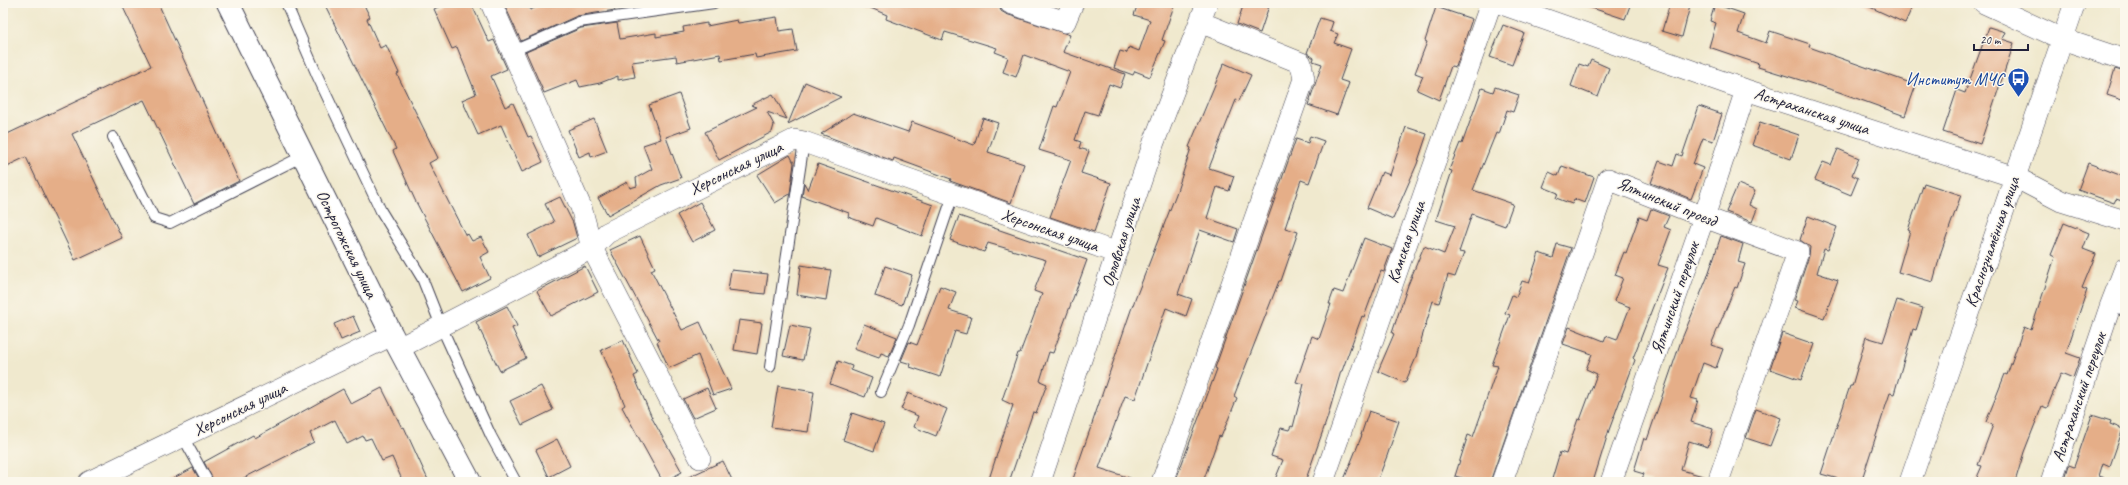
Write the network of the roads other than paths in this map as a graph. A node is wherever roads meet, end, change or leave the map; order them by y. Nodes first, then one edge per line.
1 (228, 3) edge
2 (286, 3) edge
3 (491, 3) edge
4 (714, 3) edge
5 (1010, 3) edge
6 (1073, 3) edge
7 (1207, 3) edge
8 (1491, 3) edge
9 (1498, 3) edge
10 (1984, 3) edge
11 (2075, 3) edge
12 (1200, 22) junction
13 (2062, 39) junction
14 (513, 51) junction
15 (2125, 60) edge
16 (1746, 90) junction
17 (113, 137) dead end
18 (804, 142) junction
19 (303, 156) junction
20 (2015, 177) junction
21 (953, 196) junction
22 (1704, 217) junction
23 (2125, 221) edge
24 (592, 248) junction
25 (1117, 253) junction
26 (2125, 268) edge
27 (2118, 309) edge
28 (441, 326) junction
29 (395, 341) junction
30 (770, 367) dead end
31 (881, 392) dead end
32 (183, 437) junction
33 (700, 458) dead end
34 (89, 482) edge
35 (208, 482) edge
36 (470, 482) edge
37 (516, 482) edge
38 (1040, 482) edge
39 (1162, 482) edge
40 (1323, 482) edge
41 (1502, 482) edge
42 (1611, 482) edge
43 (1718, 482) edge
44 (1910, 482) edge
45 (2051, 482) edge

1 - 19 street, Острогожская улица
2 - 28 lane
3 - 14 street
4 - 14 lane
5 - 6 street
7 - 12 street, Орловская улица
8 - 40 street, Камская улица
9 - 16 street, Астраханская улица
10 - 13 street
11 - 13 street, Краснознамённая улица
12 - 25 street, Орловская улица
12 - 39 street
13 - 15 street
13 - 20 street, Краснознамённая улица
14 - 24 street
16 - 20 street, Астраханская улица
16 - 22 street, Ялтинский переулок
17 - 19 lane
18 - 21 street, Херсонская улица
18 - 24 street, Херсонская улица
18 - 30 lane
19 - 29 street, Острогожская улица
20 - 23 street, Астраханская улица
20 - 44 street, Краснознамённая улица
21 - 25 street, Херсонская улица
21 - 31 lane
22 - 41 street, Ялтинский проезд
22 - 42 street, Ялтинский переулок
22 - 43 street, Ялтинский проезд
24 - 28 street, Херсонская улица
24 - 33 street
25 - 38 street, Орловская улица
26 - 27 street, Астраханский переулок
27 - 45 street, Астраханский переулок
28 - 29 street, Херсонская улица
28 - 37 lane
29 - 32 street, Херсонская улица
29 - 36 street, Острогожская улица
32 - 34 street, Херсонская улица
32 - 35 lane

